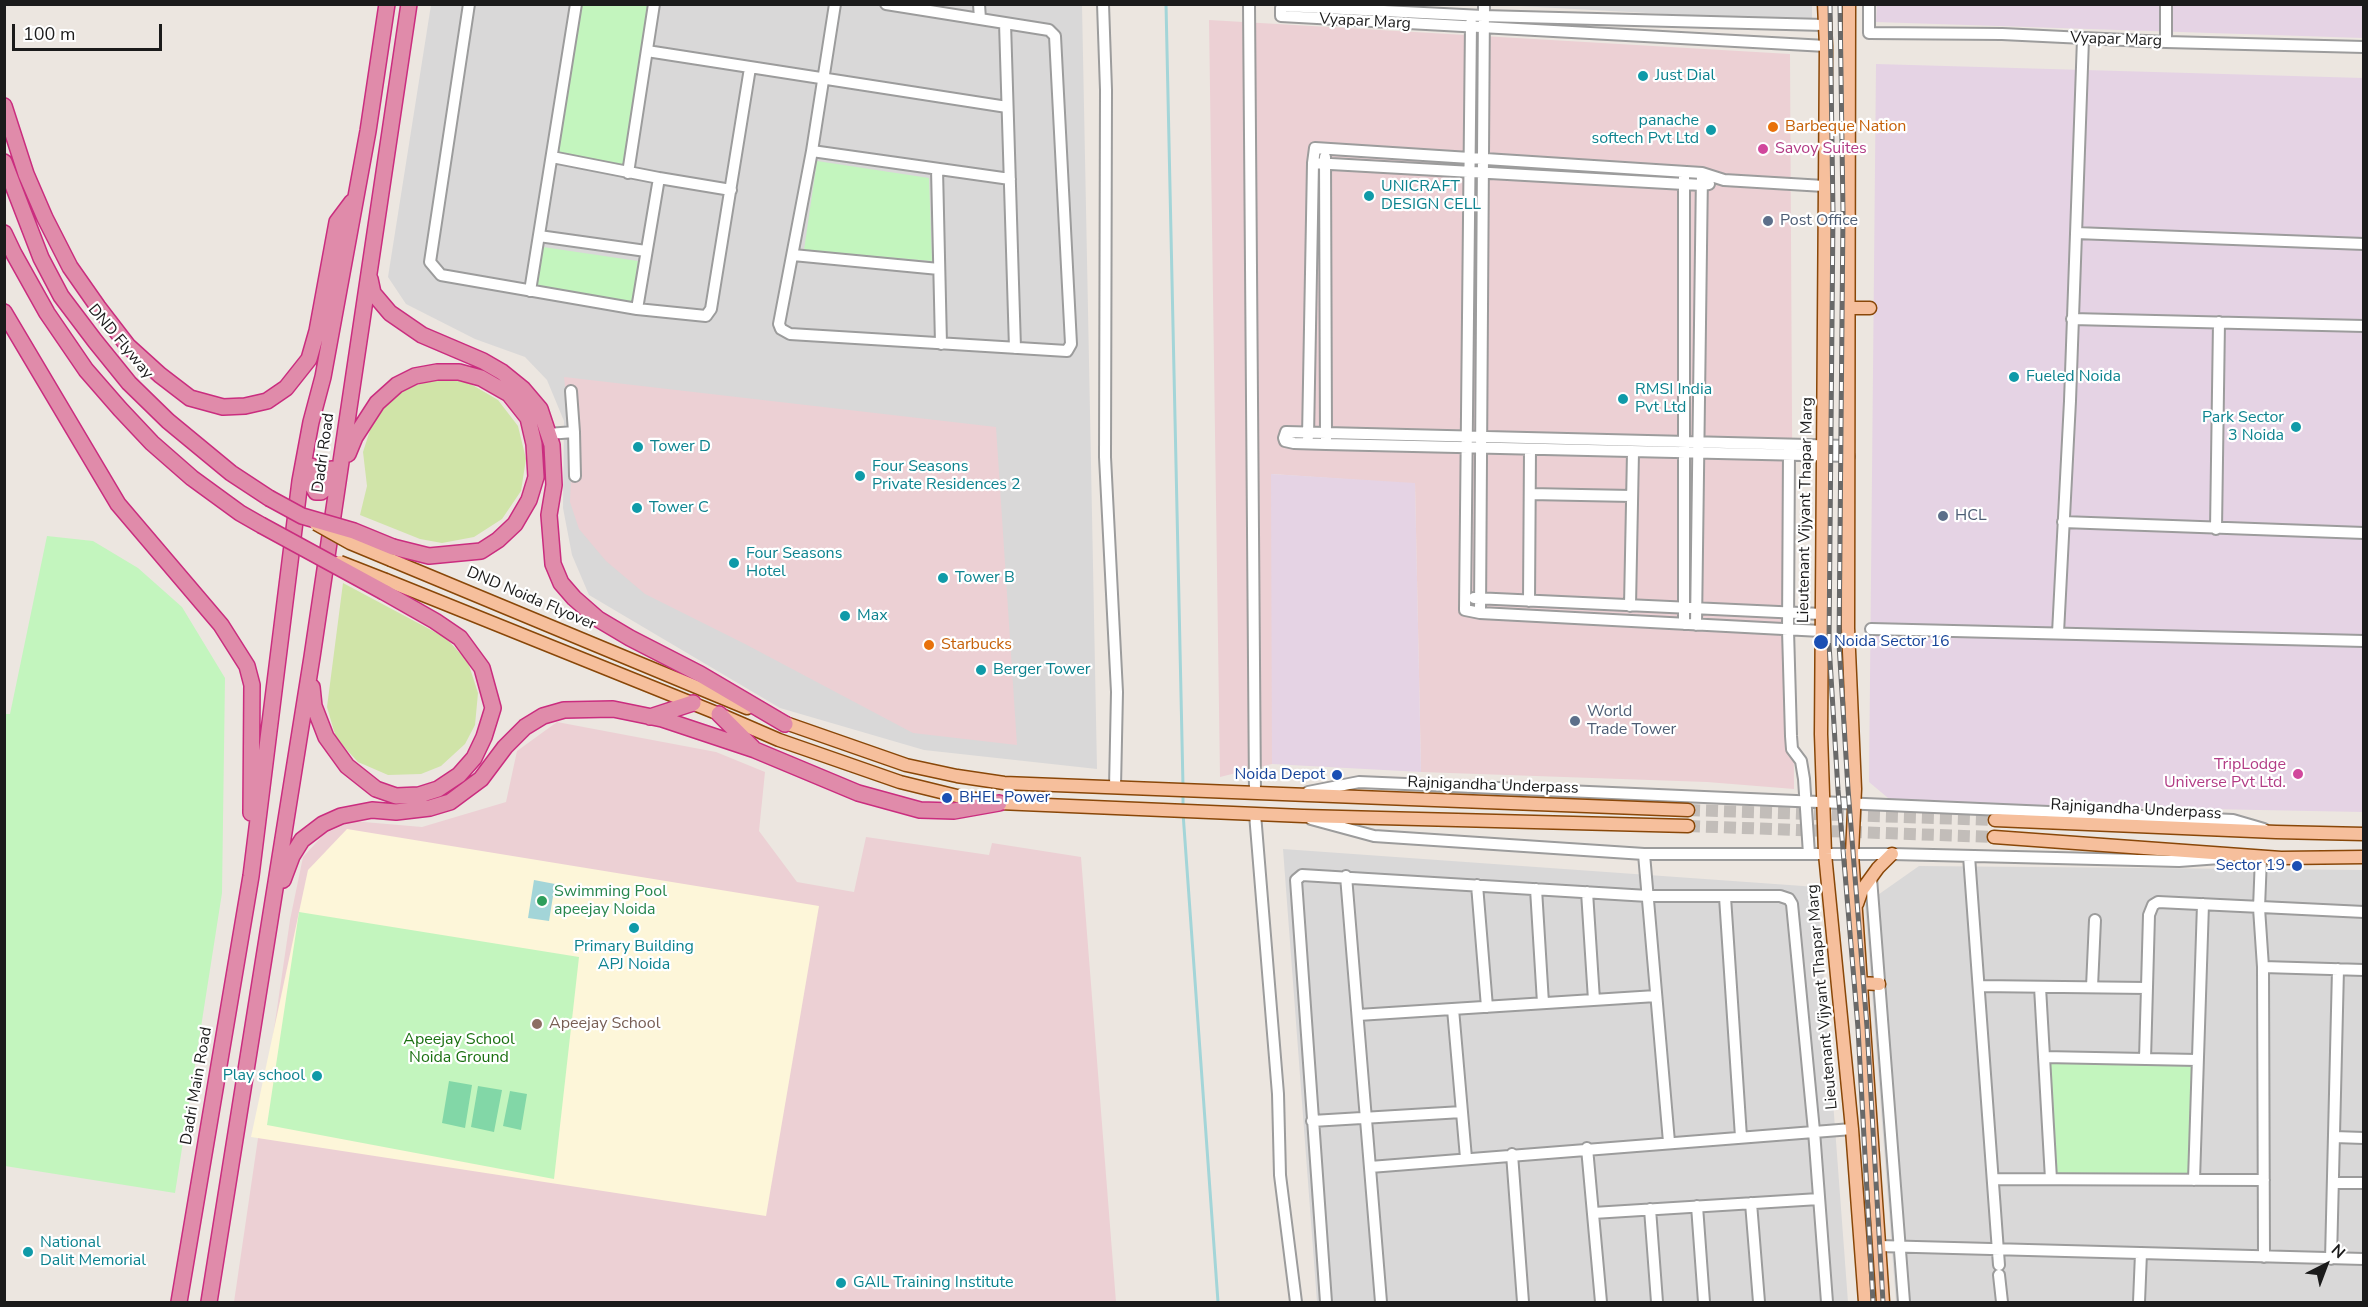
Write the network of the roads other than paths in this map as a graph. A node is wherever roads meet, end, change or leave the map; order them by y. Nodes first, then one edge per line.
1 (387, 4) edge
2 (409, 4) edge
3 (469, 4) edge
4 (576, 4) edge
5 (654, 4) edge
6 (835, 4) edge
7 (886, 4) edge
8 (980, 4) edge
9 (1102, 4) edge
10 (1250, 4) edge
11 (1824, 4) edge
12 (1849, 4) edge
13 (1869, 4) edge
14 (2166, 4) edge
15 (1364, 7) edge
16 (1484, 10) edge
17 (1471, 15) junction
18 (980, 19) junction
19 (1361, 22) junction
20 (1005, 23) junction
21 (1824, 25) junction
22 (1471, 28) junction
23 (1484, 28) junction
24 (2083, 39) junction
25 (2166, 42) junction
26 (1823, 46) junction
27 (2364, 47) edge
28 (647, 51) junction
29 (750, 68) junction
30 (823, 80) junction
31 (4, 106) edge
32 (1007, 107) junction
33 (1325, 148) junction
34 (812, 151) junction
35 (552, 157) junction
36 (1469, 158) junction
37 (1483, 159) junction
38 (4, 162) edge
39 (1313, 163) junction
40 (1325, 164) junction
41 (937, 169) junction
42 (1469, 172) junction
43 (1684, 172) junction
44 (628, 173) junction
45 (1483, 173) junction
46 (1702, 173) junction
47 (659, 178) junction
48 (1010, 179) junction
49 (1724, 180) junction
50 (1684, 184) junction
51 (1702, 185) junction
52 (1824, 186) junction
53 (731, 190) junction
54 (356, 198) junction
55 (4, 233) edge
56 (2076, 233) junction
57 (539, 236) junction
58 (2364, 244) edge
59 (1701, 248) junction
60 (1684, 249) junction
61 (646, 251) junction
62 (793, 255) junction
63 (939, 269) junction
64 (369, 270) junction
65 (530, 291) junction
66 (1849, 308) junction
67 (1870, 308) dead end
68 (637, 309) junction
69 (4, 312) edge
70 (2072, 319) junction
71 (2219, 322) junction
72 (2364, 326) edge
73 (1684, 341) junction
74 (1700, 341) junction
75 (941, 344) junction
76 (1015, 348) junction
77 (323, 377) junction
78 (353, 379) junction
79 (571, 391) dead end
80 (574, 432) junction
81 (548, 435) junction
82 (1326, 439) junction
83 (1466, 442) junction
84 (1481, 443) junction
85 (1684, 448) junction
86 (1698, 448) junction
87 (1530, 449) junction
88 (1789, 451) junction
89 (1823, 451) junction
90 (1849, 451) junction
91 (1632, 452) junction
92 (339, 473) junction
93 (575, 476) dead end
94 (1530, 494) junction
95 (1632, 496) junction
96 (2063, 522) junction
97 (2216, 529) junction
98 (2364, 533) edge
99 (392, 554) junction
100 (386, 586) junction
101 (1465, 598) junction
102 (1480, 598) junction
103 (1529, 601) junction
104 (1630, 606) junction
105 (1684, 608) junction
106 (1696, 609) junction
107 (1480, 613) junction
108 (1788, 613) junction
109 (1822, 614) junction
110 (1684, 624) junction
111 (1696, 625) junction
112 (1871, 629) dead end
113 (1788, 630) junction
114 (1821, 631) junction
115 (2058, 633) junction
116 (2364, 640) edge
117 (312, 657) junction
118 (693, 703) junction
119 (720, 714) junction
120 (650, 717) junction
121 (785, 723) junction
122 (755, 750) junction
123 (1121, 787) junction
124 (1249, 793) junction
125 (1296, 794) junction
126 (1806, 801) junction
127 (999, 803) junction
128 (1825, 803) junction
129 (1855, 803) junction
130 (1688, 810) tunnel mouth
131 (1249, 814) junction
132 (1303, 816) junction
133 (1995, 820) tunnel mouth
134 (1688, 826) tunnel mouth
135 (2276, 832) junction
136 (2364, 834) edge
137 (1994, 837) tunnel mouth
138 (1644, 854) junction
139 (1809, 854) junction
140 (1825, 854) junction
141 (1852, 854) junction
142 (1892, 854) junction
143 (1969, 856) junction
144 (2241, 856) junction
145 (2261, 857) junction
146 (2364, 858) edge
147 (251, 876) junction
148 (1346, 876) junction
149 (1871, 878) junction
150 (1477, 885) junction
151 (1536, 889) junction
152 (1587, 892) junction
153 (1648, 896) junction
154 (1725, 897) junction
155 (2203, 904) junction
156 (272, 907) junction
157 (2259, 908) junction
158 (1855, 910) junction
159 (2364, 912) edge
160 (2095, 920) dead end
161 (2263, 967) junction
162 (2338, 969) junction
163 (2364, 970) edge
164 (1860, 983) junction
165 (1879, 984) junction
166 (1979, 986) junction
167 (2040, 987) junction
168 (2092, 987) junction
169 (2147, 988) junction
170 (1656, 996) junction
171 (1594, 1000) junction
172 (1543, 1003) junction
173 (1487, 1007) junction
174 (1453, 1009) junction
175 (1358, 1015) junction
176 (2044, 1057) junction
177 (2145, 1059) junction
178 (2197, 1060) junction
179 (1462, 1112) junction
180 (1366, 1119) junction
181 (1312, 1121) junction
182 (1852, 1128) junction
183 (1814, 1131) junction
184 (1741, 1137) junction
185 (2334, 1137) junction
186 (2364, 1138) edge
187 (1669, 1142) junction
188 (1587, 1149) junction
189 (1512, 1154) junction
190 (1466, 1158) junction
191 (1370, 1167) junction
192 (1993, 1179) junction
193 (2051, 1179) junction
194 (2194, 1180) junction
195 (2264, 1180) junction
196 (2334, 1183) junction
197 (2364, 1183) edge
198 (1819, 1199) junction
199 (1751, 1203) junction
200 (1697, 1206) junction
201 (1650, 1209) junction
202 (1593, 1213) junction
203 (1879, 1246) junction
204 (1899, 1246) junction
205 (1998, 1249) junction
206 (2140, 1253) junction
207 (2264, 1257) junction
208 (2331, 1259) junction
209 (2364, 1259) edge
210 (179, 1302) edge
211 (209, 1302) edge
212 (1296, 1302) edge
213 (1326, 1302) edge
214 (1381, 1302) edge
215 (1523, 1302) edge
216 (1600, 1302) edge
217 (1657, 1302) edge
218 (1704, 1302) edge
219 (1759, 1302) edge
220 (1827, 1302) edge
221 (1865, 1302) edge
222 (1883, 1302) edge
223 (1904, 1302) edge
224 (2002, 1302) edge
225 (2139, 1302) edge

1 - 54 highway, Dadri Road
2 - 64 highway, Dadri Road
3 - 65 street
4 - 35 street
5 - 28 street
6 - 30 street
7 - 18 street
8 - 18 street
9 - 123 street
10 - 124 street
11 - 21 main road, Lieutenant Vijyant Thapar Marg
12 - 66 main road
13 - 24 street, Vyapar Marg
14 - 25 street
15 - 17 street, Vyapar Marg
15 - 19 street
15 - 19 street, Vyapar Marg
16 - 17 street, Vyapar Marg
16 - 21 street, Vyapar Marg
16 - 23 street
17 - 22 street
18 - 20 street
19 - 22 street, Vyapar Marg
20 - 32 street
20 - 76 street
21 - 26 main road, Lieutenant Vijyant Thapar Marg
22 - 23 street, Vyapar Marg
22 - 36 street
23 - 26 street, Vyapar Marg
23 - 37 street
24 - 25 street, Vyapar Marg
24 - 56 street
25 - 27 street, Vyapar Marg
26 - 52 main road, Lieutenant Vijyant Thapar Marg
28 - 29 street
28 - 44 street
29 - 30 street
29 - 53 street
30 - 32 street
30 - 34 street
31 - 54 highway
32 - 48 street
33 - 36 street
33 - 39 street
33 - 40 street
34 - 41 street
34 - 62 street
35 - 44 street
35 - 57 street
36 - 37 street
36 - 42 street
37 - 43 street
37 - 45 street
38 - 99 highway, DND Flyway, bridge
39 - 40 street
39 - 82 street
40 - 42 street
40 - 82 street
41 - 48 street
41 - 63 street
42 - 45 street
42 - 83 street
43 - 46 street
43 - 50 street
44 - 47 street
45 - 50 street
45 - 84 street
46 - 49 street
46 - 51 street
47 - 53 street
47 - 61 street
48 - 76 street
49 - 51 street
49 - 52 street
50 - 51 street
50 - 60 street
51 - 59 street
52 - 89 main road, Lieutenant Vijyant Thapar Marg
53 - 68 street
54 - 77 highway, Dadri Road
55 - 100 highway, bridge
56 - 58 street
56 - 70 street
57 - 61 street
57 - 65 street
59 - 60 street
59 - 74 street
60 - 73 street
61 - 68 street
62 - 63 street
62 - 75 street
63 - 75 street
64 - 78 highway, Dadri Road
64 - 81 highway
65 - 68 street
66 - 67 main road
66 - 90 main road
69 - 147 highway
70 - 71 street
70 - 96 street
71 - 72 street
71 - 97 street
73 - 74 street
73 - 85 street
74 - 86 street
75 - 76 street
77 - 78 highway
77 - 147 highway, Dadri Road
78 - 92 highway, Dadri Road
79 - 80 street
80 - 81 street
80 - 93 street
81 - 121 highway
82 - 83 street
83 - 84 street
83 - 101 street
84 - 85 street
84 - 87 street
84 - 102 street
85 - 86 street
85 - 91 street
85 - 105 street
86 - 88 street
86 - 106 street
87 - 91 street
87 - 94 street
88 - 89 street
88 - 108 street
89 - 90 street
89 - 109 main road, Lieutenant Vijyant Thapar Marg
90 - 129 main road
91 - 95 street
92 - 99 highway
92 - 117 highway, Dadri Road
94 - 95 street
94 - 103 street
95 - 104 street
96 - 97 street
96 - 115 street
97 - 98 street
99 - 121 main road, DND Noida Flyover
100 - 117 highway
100 - 118 main road
101 - 102 street
101 - 107 street
102 - 103 street
102 - 107 street
103 - 104 street
104 - 105 street
105 - 106 street
105 - 110 street
106 - 108 street
106 - 111 street
107 - 110 street
108 - 109 street
108 - 113 street
109 - 114 main road, Lieutenant Vijyant Thapar Marg
110 - 111 street
111 - 113 street
112 - 115 street
113 - 114 street
113 - 126 street
114 - 128 main road, Lieutenant Vijyant Thapar Marg
115 - 116 street
117 - 156 highway, Dadri Road
118 - 119 main road
118 - 120 highway
119 - 122 highway
119 - 127 main road
120 - 122 highway
120 - 156 highway
121 - 123 main road, DND Noida Flyover
122 - 127 highway
123 - 124 main road, Rajnigandha Underpass
124 - 125 main road, Rajnigandha Underpass
125 - 126 street
125 - 130 main road, Rajnigandha Underpass
126 - 128 street
126 - 139 street
127 - 131 main road
128 - 129 street
128 - 140 main road, Lieutenant Vijyant Thapar Marg
129 - 135 street
129 - 141 main road
131 - 132 main road
131 - 212 street
132 - 134 main road
132 - 138 street
133 - 135 main road, Rajnigandha Underpass
135 - 136 main road, Rajnigandha Underpass
137 - 144 main road
138 - 139 street
138 - 153 street
139 - 140 street
140 - 141 street
140 - 182 main road, Lieutenant Vijyant Thapar Marg
141 - 142 street
141 - 158 main road
142 - 143 street
142 - 149 main road
143 - 144 street
143 - 166 street
144 - 145 main road
145 - 146 main road
145 - 157 street
147 - 210 highway, Dadri Main Road
148 - 150 street
148 - 175 street
148 - 181 street
149 - 158 main road
149 - 165 street
150 - 151 street
150 - 173 street
151 - 152 street
151 - 172 street
152 - 153 street
152 - 171 street
153 - 154 street
153 - 170 street
154 - 183 street
154 - 184 street
155 - 157 street
155 - 169 street
155 - 178 street
156 - 211 highway
157 - 159 street
157 - 161 street
158 - 164 main road
160 - 168 street
161 - 162 street
161 - 195 street
162 - 163 street
162 - 185 street
164 - 165 main road
164 - 203 main road
165 - 204 street
166 - 167 street
166 - 192 street
167 - 168 street
167 - 176 street
168 - 169 street
169 - 177 street
170 - 171 street
170 - 187 street
171 - 172 street
172 - 173 street
173 - 174 street
174 - 175 street
174 - 179 street
175 - 180 street
176 - 177 street
176 - 193 street
177 - 178 street
178 - 194 street
179 - 180 street
179 - 190 street
180 - 181 street
180 - 191 street
181 - 213 street
182 - 183 street
182 - 221 main road, Lieutenant Vijyant Thapar Marg
183 - 184 street
183 - 198 street
184 - 187 street
185 - 186 street
185 - 196 street
187 - 188 street
188 - 189 street
188 - 202 street
189 - 190 street
189 - 215 street
190 - 191 street
191 - 214 street
192 - 193 street
192 - 205 street
193 - 194 street
194 - 195 street
195 - 207 street
196 - 197 street
196 - 208 street
198 - 199 street
198 - 220 street
199 - 200 street
199 - 219 street
200 - 201 street
200 - 218 street
201 - 202 street
201 - 217 street
202 - 216 street
203 - 204 street
203 - 222 main road
204 - 205 street
204 - 223 street
205 - 206 street
205 - 224 street
206 - 207 street
206 - 225 street
207 - 208 street
208 - 209 street

